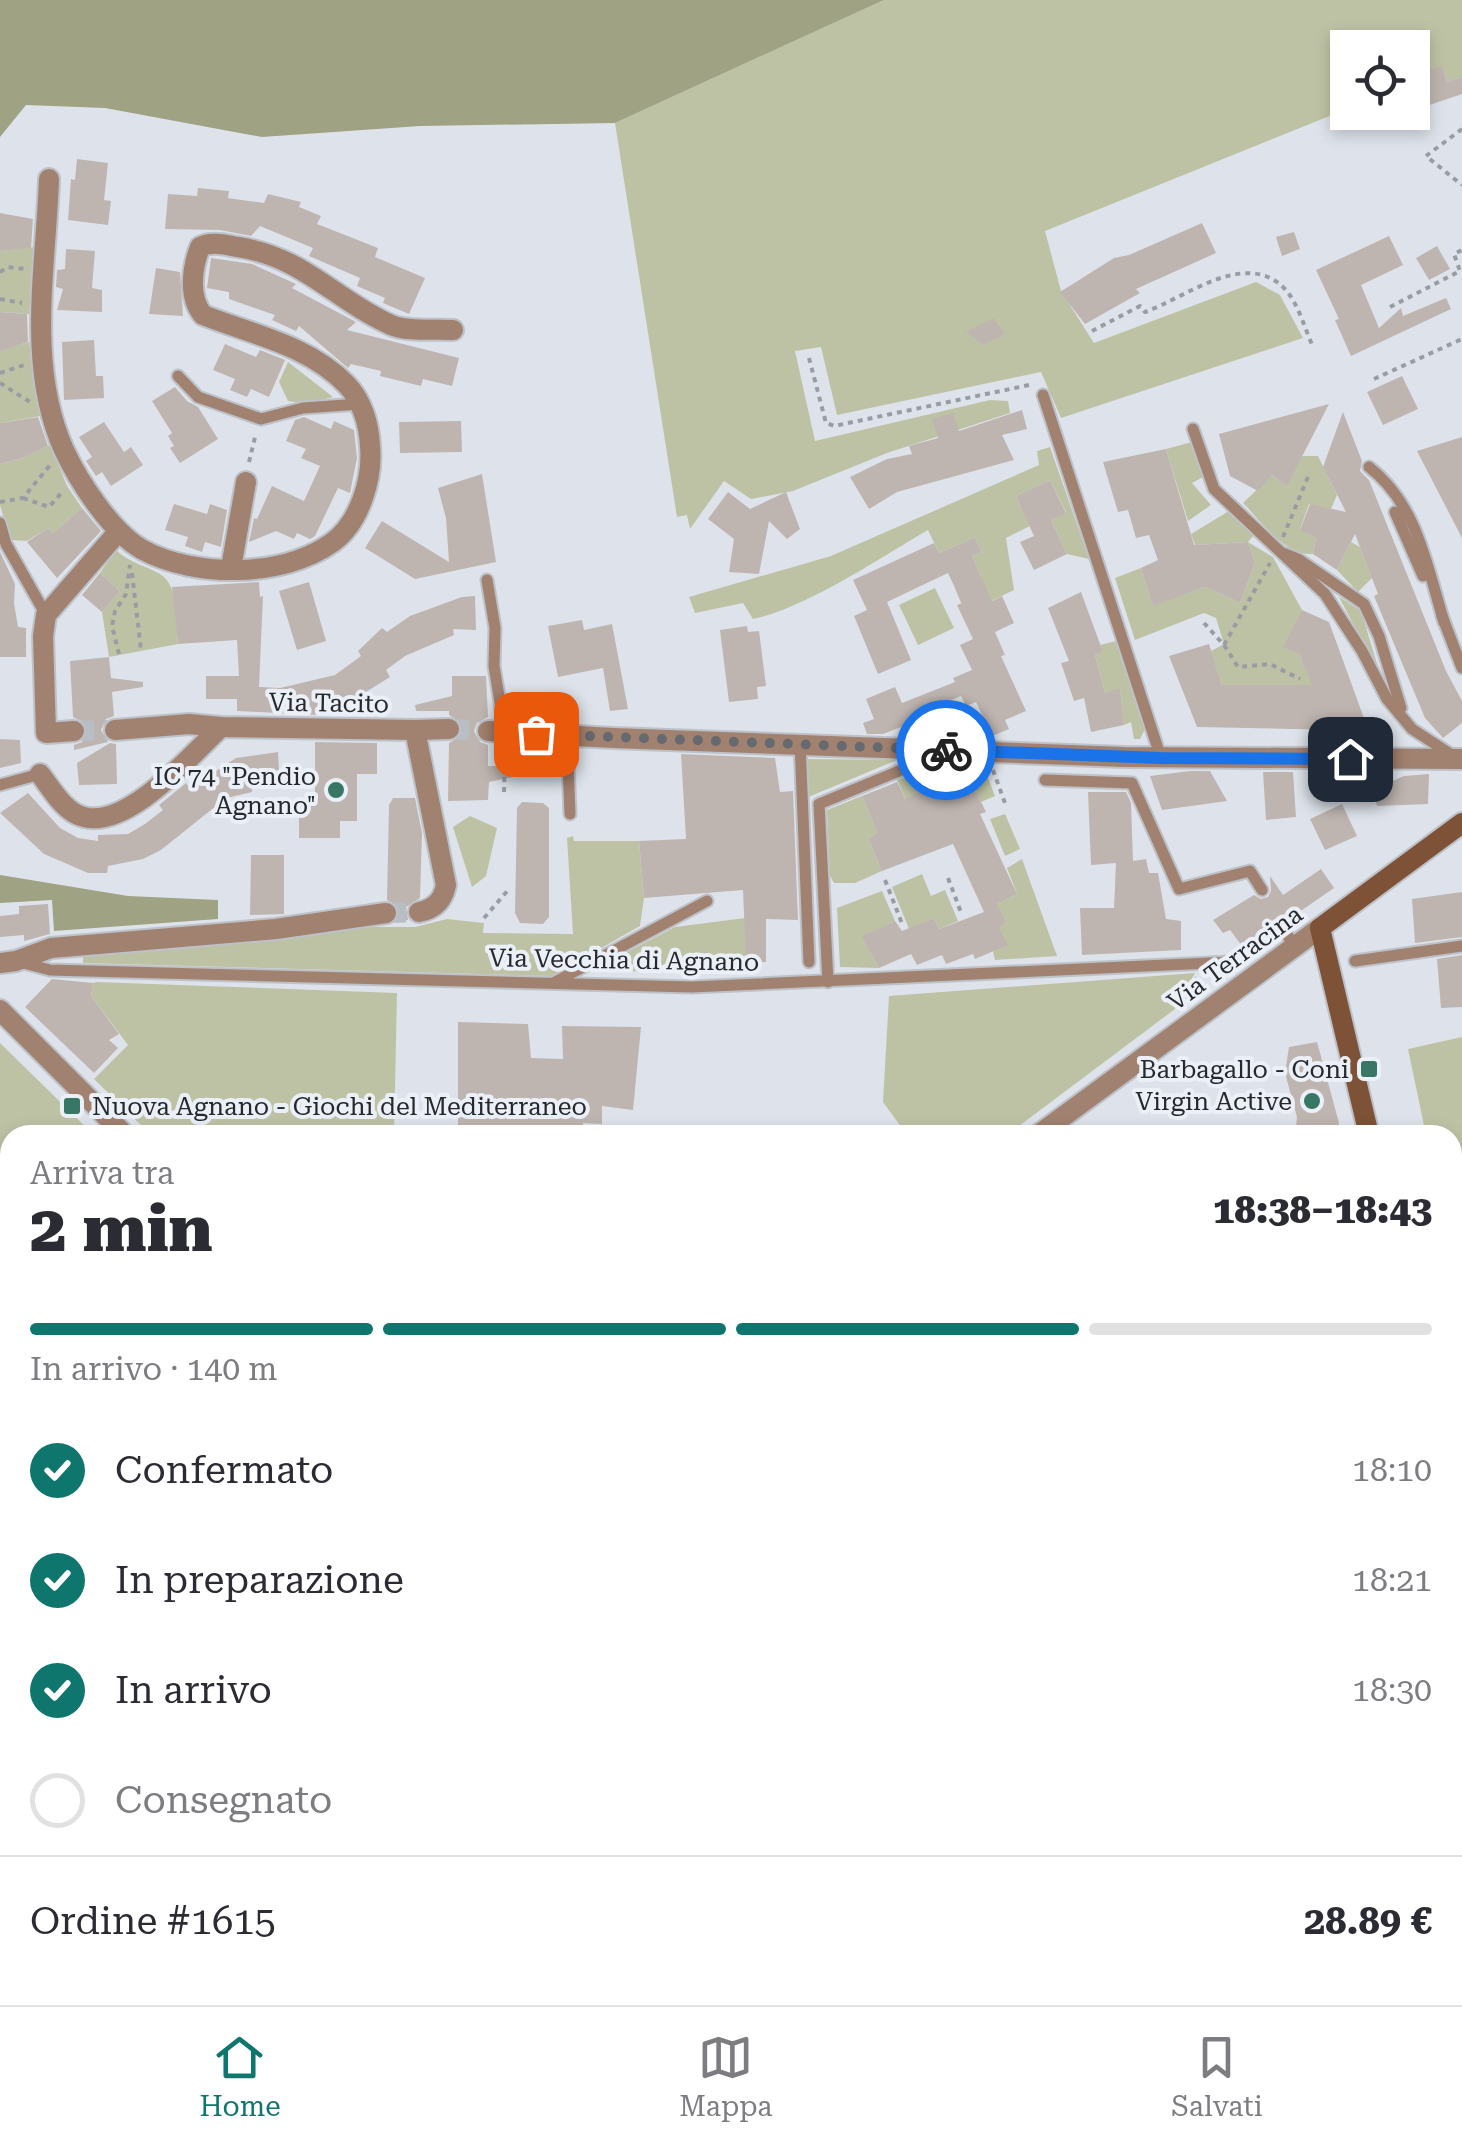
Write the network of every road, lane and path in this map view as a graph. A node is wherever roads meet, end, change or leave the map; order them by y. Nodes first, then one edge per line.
1 (1462, 129) edge
2 (49, 179) dead end
3 (1462, 185) edge
4 (1462, 250) edge
5 (1390, 307) dead end
6 (453, 330) dead end
7 (1092, 331) dead end
8 (1462, 339) edge
9 (1313, 346) dead end
10 (42, 358) junction
11 (809, 358) dead end
12 (0, 374) edge
13 (178, 376) dead end
14 (1374, 379) dead end
15 (0, 383) edge
16 (1043, 395) joint
17 (49, 401) junction
18 (360, 404) junction
19 (261, 419) junction
20 (1193, 429) dead end
21 (64, 449) junction
22 (1368, 467) dead end
23 (78, 474) junction
24 (246, 482) joint
25 (23, 498) junction
26 (0, 502) edge
27 (1395, 512) dead end
28 (0, 523) edge
29 (118, 532) junction
30 (1276, 551) junction
31 (231, 568) junction
32 (487, 580) dead end
33 (46, 614) junction
34 (1444, 622) junction
35 (1204, 623) dead end
36 (142, 650) dead end
37 (120, 654) dead end
38 (1462, 668) edge
39 (1300, 679) dead end
40 (221, 727) junction
41 (449, 729) tunnel mouth
42 (1412, 729) junction
43 (74, 730) tunnel mouth
44 (115, 730) tunnel mouth
45 (416, 730) junction
46 (497, 732) junction
47 (567, 736) junction
48 (800, 744) junction
49 (987, 751) junction
50 (1161, 758) junction
51 (1460, 759) edge
52 (899, 771) dead end
53 (40, 774) joint
54 (1045, 780) dead end
55 (0, 785) edge
56 (504, 792) dead end
57 (1006, 806) dead end
58 (570, 814) dead end
59 (1462, 823) edge
60 (948, 878) dead end
61 (884, 880) dead end
62 (509, 889) dead end
63 (1262, 890) dead end
64 (707, 901) dead end
65 (420, 912) dead end
66 (386, 913) tunnel mouth
67 (962, 915) dead end
68 (484, 918) dead end
69 (1282, 924) dead end
70 (903, 926) dead end
71 (1320, 928) junction
72 (1462, 946) edge
73 (1294, 947) junction
74 (8, 962) edge
75 (809, 962) dead end
76 (1231, 962) dead end
77 (1355, 962) dead end
78 (1204, 964) junction
79 (828, 982) junction
80 (551, 984) junction
81 (0, 1010) edge
82 (1180, 1011) dead end
83 (115, 1125) edge
84 (1052, 1125) edge
85 (1367, 1125) edge

1 - 3 path
2 - 10 street
4 - 5 path
6 - 18 street
7 - 9 path
8 - 14 path
10 - 12 path
10 - 17 street
11 - 16 path
13 - 19 lane
15 - 17 path
16 - 50 lane
17 - 21 street
18 - 19 lane
18 - 31 street
19 - 24 path
20 - 30 lane
21 - 23 street
21 - 25 path
22 - 34 lane
23 - 25 path
23 - 29 street
24 - 31 street
25 - 26 path
27 - 34 lane
28 - 33 lane
29 - 31 street
29 - 33 street
30 - 42 lane
30 - 42 lane
32 - 46 lane
33 - 43 street
34 - 38 lane
35 - 39 path
36 - 37 path
40 - 44 street, Via Tacito
40 - 45 street, Via Tacito
40 - 53 street
41 - 45 street
42 - 51 lane
45 - 65 street, Via Tacito
46 - 47 street
46 - 56 path
47 - 48 street
47 - 58 lane
48 - 49 street
48 - 75 lane
49 - 50 street
49 - 57 path
50 - 51 street
52 - 79 lane
53 - 55 lane
54 - 63 lane
59 - 71 main road, Via Terracina
60 - 67 path
61 - 70 path
62 - 68 path
64 - 80 lane
66 - 74 street
69 - 73 lane
71 - 73 street, Via Terracina
71 - 85 main road
72 - 77 lane
73 - 84 street, Via Terracina
74 - 80 lane, Via Vecchia di Agnano
76 - 78 lane, Via Vecchia di Agnano
78 - 79 lane, Via Vecchia di Agnano
78 - 82 path
79 - 80 lane, Via Vecchia di Agnano
81 - 83 street

